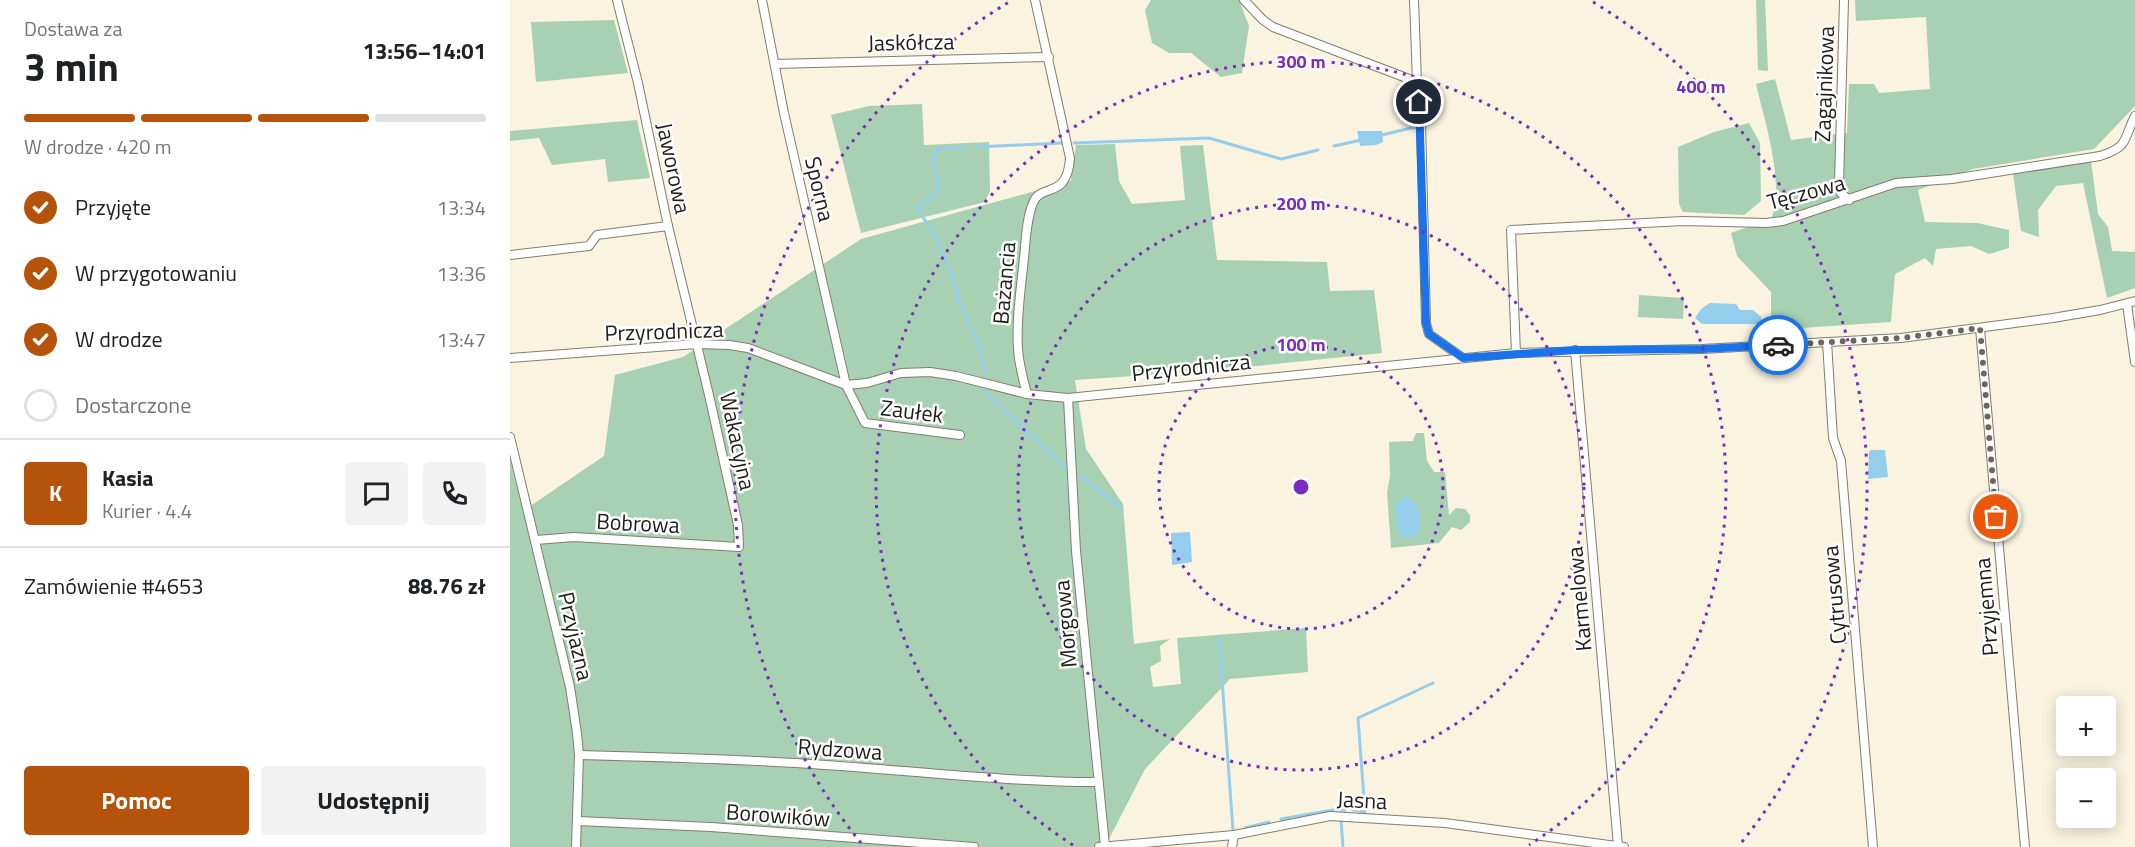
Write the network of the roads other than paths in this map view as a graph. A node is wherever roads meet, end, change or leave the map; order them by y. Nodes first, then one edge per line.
1 (617, 0) edge
2 (762, 0) edge
3 (1035, 0) edge
4 (1244, 0) edge
5 (1414, 0) edge
6 (1844, 0) edge
7 (1049, 57) junction
8 (775, 64) junction
9 (1417, 82) junction
10 (2135, 116) edge
11 (1849, 200) junction
12 (668, 226) junction
13 (510, 255) edge
14 (2131, 303) edge
15 (1980, 328) junction
16 (1827, 342) junction
17 (698, 344) junction
18 (1575, 350) junction
19 (1516, 353) junction
20 (510, 358) edge
21 (1463, 358) junction
22 (2135, 362) edge
23 (846, 385) junction
24 (1027, 394) junction
25 (1068, 398) junction
26 (960, 435) dead end
27 (510, 437) edge
28 (536, 540) junction
29 (739, 547) joint
30 (579, 755) junction
31 (1098, 782) junction
32 (578, 821) junction
33 (1234, 835) junction
34 (1102, 846) edge
35 (1621, 846) edge
36 (576, 847) edge
37 (974, 847) edge
38 (1232, 847) edge
39 (1873, 847) edge
40 (2025, 847) edge

1 - 12 street, Jaworowa
2 - 8 street, Sporna
3 - 7 street
4 - 9 street
5 - 9 street
6 - 11 street, Zagajnikowa
7 - 8 street, Jaskółcza
7 - 24 street, Bażancia
8 - 23 street, Sporna
9 - 21 street
10 - 11 street, Tęczowa
11 - 19 street, Tęczowa
12 - 13 street
12 - 17 street, Jaworowa
14 - 15 street, Przyrodnicza
14 - 22 street
15 - 16 street, Przyrodnicza
15 - 40 street, Przyjemna
16 - 18 street, Przyrodnicza
16 - 39 street, Cytrusowa
17 - 20 street, Przyrodnicza
17 - 23 street, Przyrodnicza
17 - 29 street, Wakacyjna
18 - 19 street, Przyrodnicza
18 - 35 street, Karmelowa
19 - 21 street, Przyrodnicza
21 - 25 street, Przyrodnicza
23 - 24 street, Przyrodnicza
23 - 26 street, Zaułek
24 - 25 street, Przyrodnicza
25 - 31 street, Morgowa
27 - 28 street, Przyjazna
28 - 29 street, Bobrowa
28 - 30 street, Przyjazna
30 - 31 street, Rydzowa
30 - 32 street, Przyjazna
31 - 34 street, Morgowa
32 - 36 street, Przyjazna
32 - 37 street, Borowików
33 - 34 street, Jasna
33 - 35 street, Jasna
33 - 38 street

